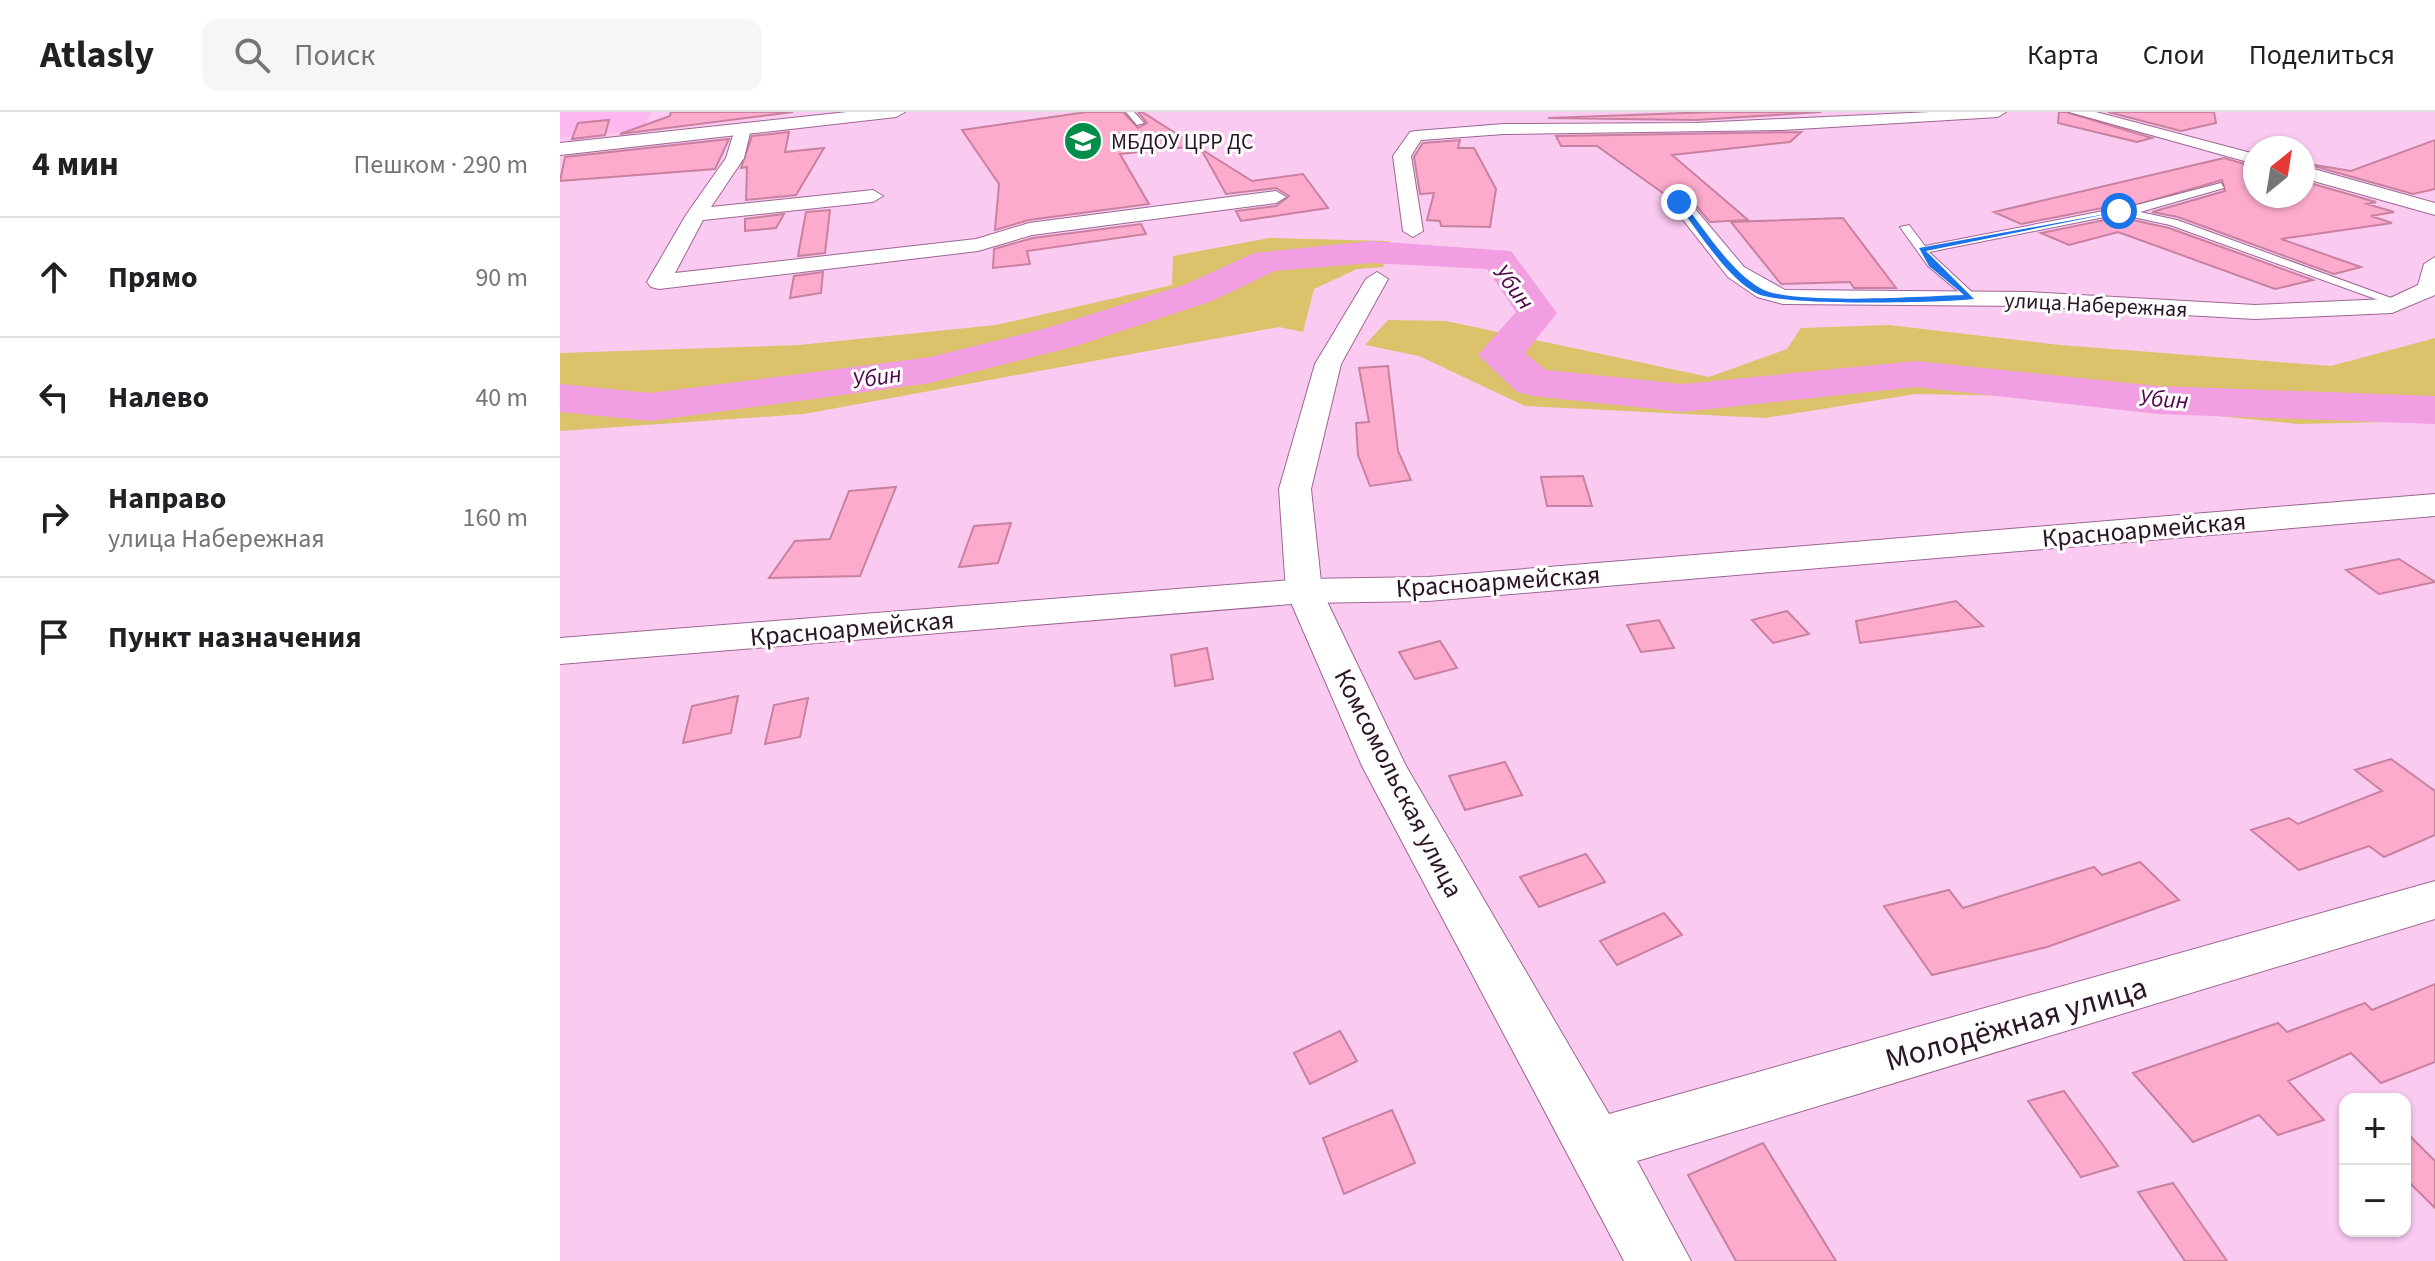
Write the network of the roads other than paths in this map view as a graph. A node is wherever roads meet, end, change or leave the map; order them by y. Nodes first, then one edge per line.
1 (896, 112) edge
2 (1130, 112) edge
3 (1465, 112) edge
4 (1998, 112) edge
5 (2077, 112) edge
6 (1140, 123) dead end
7 (743, 129) junction
8 (1487, 130) junction
9 (560, 149) edge
10 (2243, 156) edge
11 (2315, 175) edge
12 (2221, 186) dead end
13 (873, 196) dead end
14 (1276, 197) dead end
15 (1679, 202) dead end
16 (2435, 208) edge
17 (2135, 212) junction
18 (696, 215) junction
19 (2435, 220) edge
20 (1905, 227) dead end
21 (1413, 231) dead end
22 (1922, 250) junction
23 (2435, 264) edge
24 (1377, 279) dead end
25 (1971, 298) junction
26 (2399, 303) junction
27 (2435, 505) edge
28 (1304, 591) junction
29 (560, 651) edge
30 (2435, 900) edge
31 (1597, 1145) junction
32 (1659, 1261) edge

1 - 7 street
2 - 6 lane
3 - 8 street
4 - 8 street
5 - 10 street
7 - 9 street
7 - 18 street
8 - 21 street
11 - 16 street
12 - 17 lane
13 - 18 street
14 - 18 street
15 - 25 street, улица Набережная
16 - 19 street
17 - 22 lane
17 - 26 lane
20 - 22 lane
22 - 25 lane
23 - 26 street, улица Набережная
24 - 28 street, Комсомольская улица
25 - 26 street, улица Набережная
27 - 28 street, Красноармейская
28 - 29 street, Красноармейская
28 - 31 street, Комсомольская улица
30 - 31 street, Молодёжная улица
31 - 32 street, Комсомольская улица

